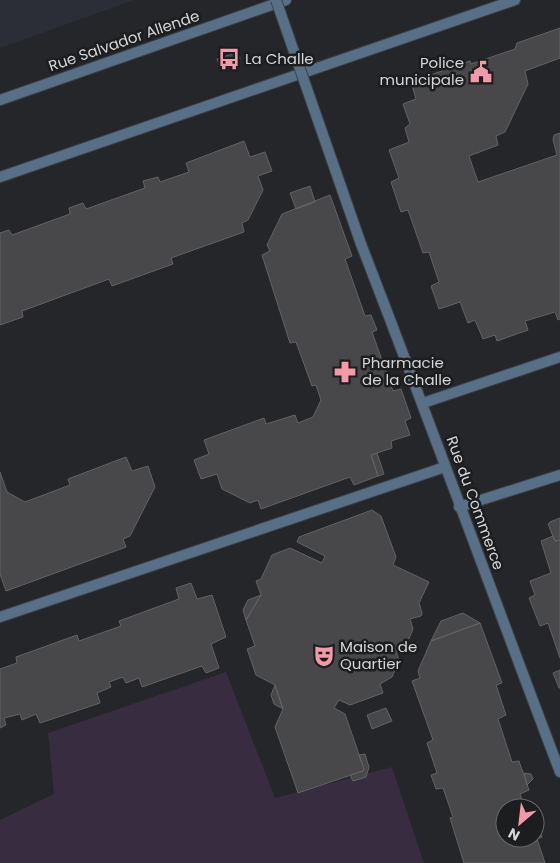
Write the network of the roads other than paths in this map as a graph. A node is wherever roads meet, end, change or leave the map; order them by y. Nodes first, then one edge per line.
1 (276, 0) edge
2 (286, 0) edge
3 (515, 0) edge
4 (0, 100) edge
5 (0, 177) edge
6 (560, 357) edge
7 (422, 403) junction
8 (445, 467) junction
9 (560, 475) edge
10 (459, 507) junction
11 (0, 616) edge
12 (560, 772) edge

1 - 7 street, Rue du Commerce, bridge
2 - 4 street, Rue Salvador Allende
3 - 5 street
6 - 7 street
7 - 8 street, Rue du Commerce
8 - 10 street, Rue du Commerce
8 - 11 street
9 - 10 street
10 - 12 street, Rue du Commerce

